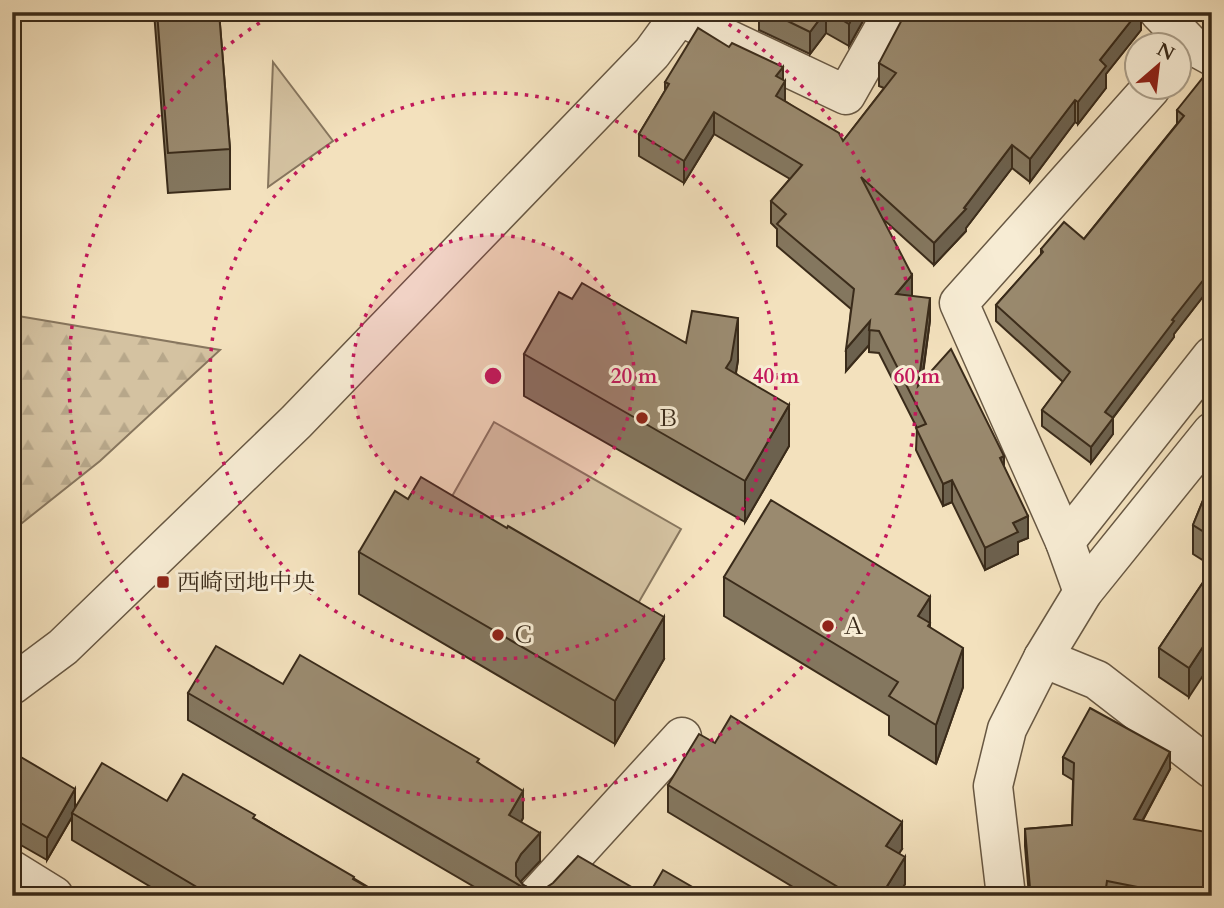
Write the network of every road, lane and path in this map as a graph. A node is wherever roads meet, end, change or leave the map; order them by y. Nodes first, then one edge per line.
1 (893, 12) edge
2 (1158, 12) edge
3 (680, 14) edge
4 (1179, 32) edge
5 (1138, 102) edge
6 (1212, 356) edge
7 (1212, 432) edge
8 (1065, 542) junction
9 (1083, 592) junction
10 (1043, 658) junction
11 (12, 684) edge
12 (682, 737) dead end
13 (1212, 769) edge
14 (12, 870) edge
15 (54, 896) edge
16 (537, 896) edge
17 (1006, 896) edge

1 - 3 street
2 - 4 street
3 - 11 street
5 - 8 street
6 - 8 street
7 - 9 street
8 - 9 street
9 - 10 street
10 - 13 street
10 - 17 street
12 - 16 street
14 - 15 street

